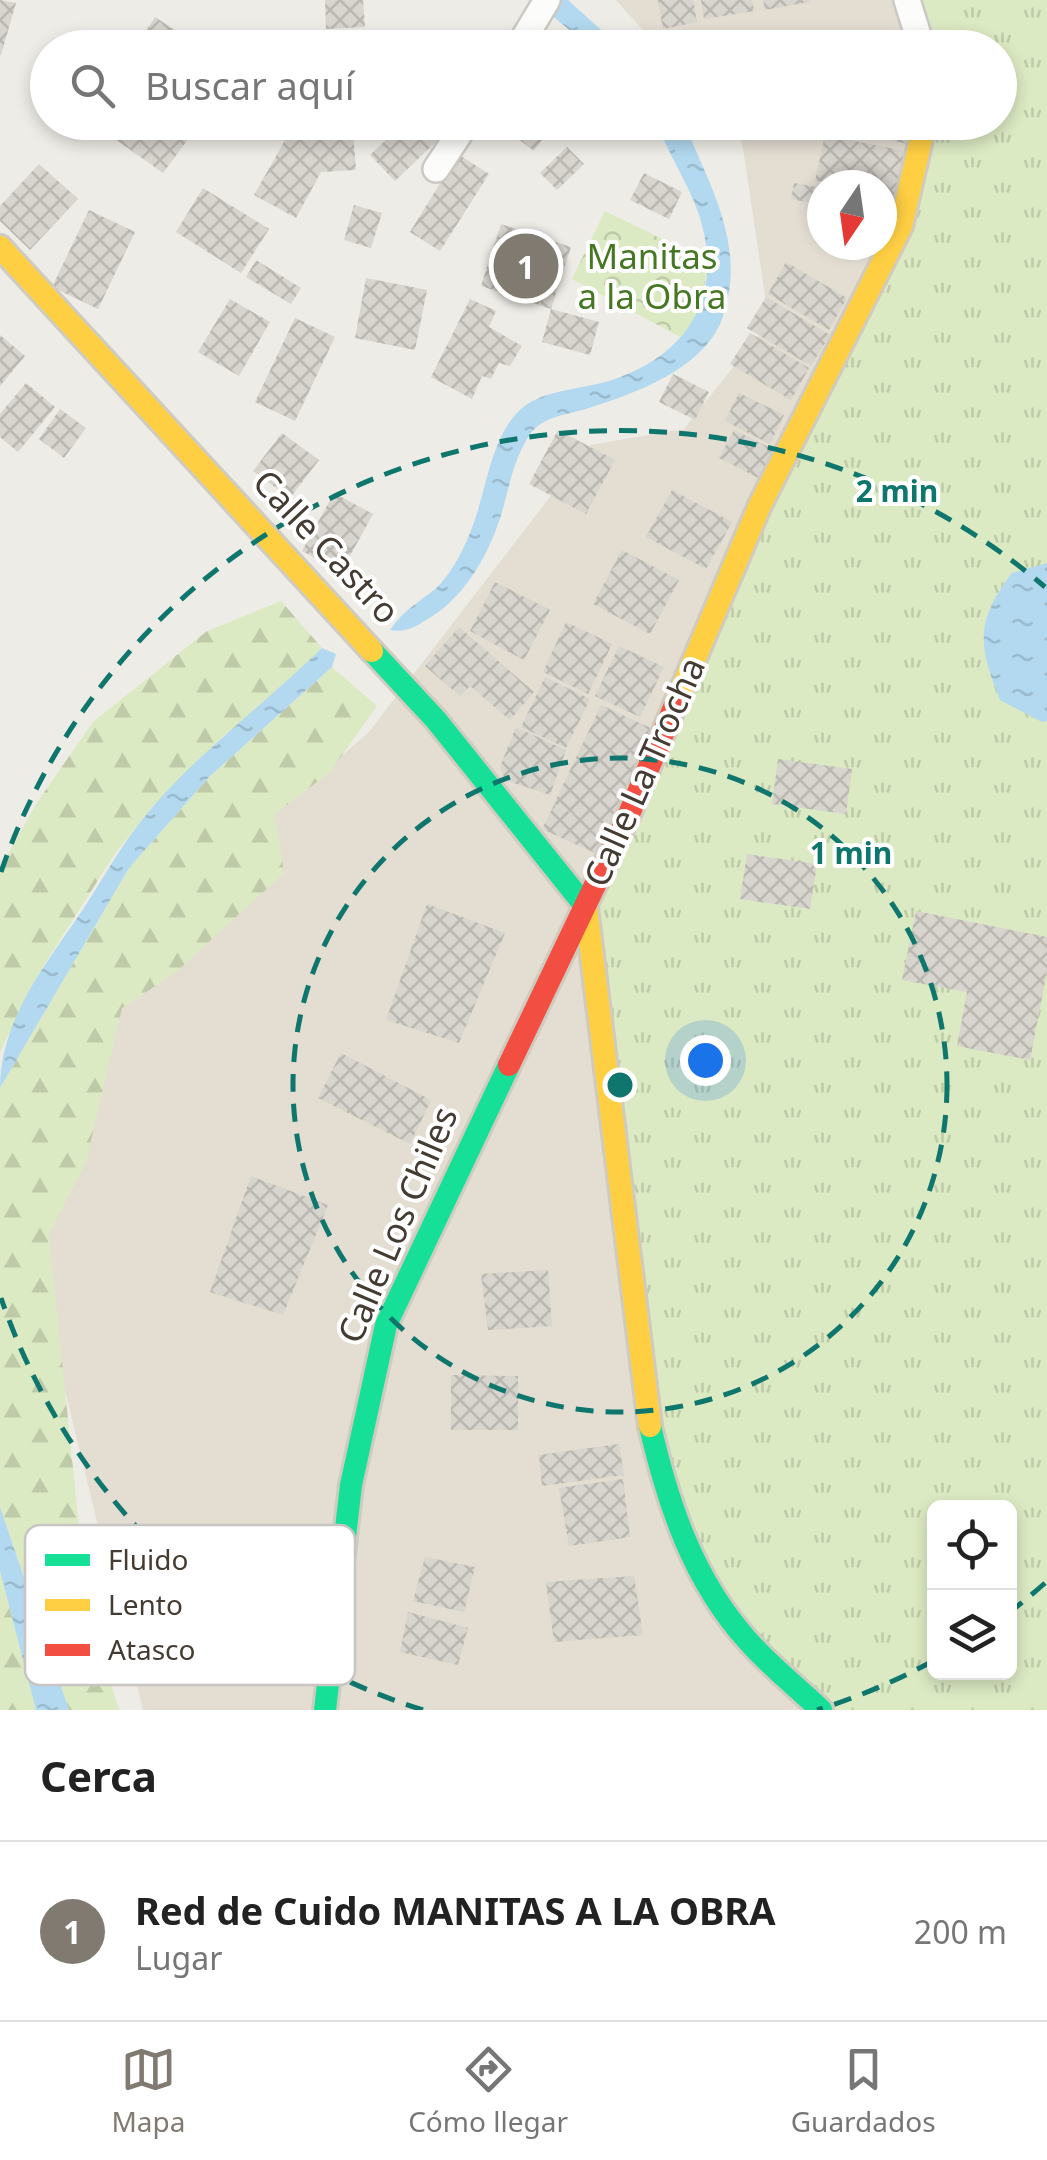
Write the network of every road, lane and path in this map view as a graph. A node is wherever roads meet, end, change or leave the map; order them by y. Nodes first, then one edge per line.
1 (907, 0) edge
2 (916, 30) edge
3 (455, 140) edge
4 (921, 140) edge
5 (436, 169) dead end
6 (0, 247) edge
7 (586, 907) junction
8 (346, 1525) edge
9 (328, 1685) edge
10 (325, 1710) edge
11 (821, 1710) edge

1 - 2 street
3 - 5 street
4 - 7 street, Calle La Trocha
6 - 7 street, Calle Castro
7 - 8 street, Calle Los Chiles
7 - 11 street, Calle La Trocha
9 - 10 street, Calle Los Chiles

